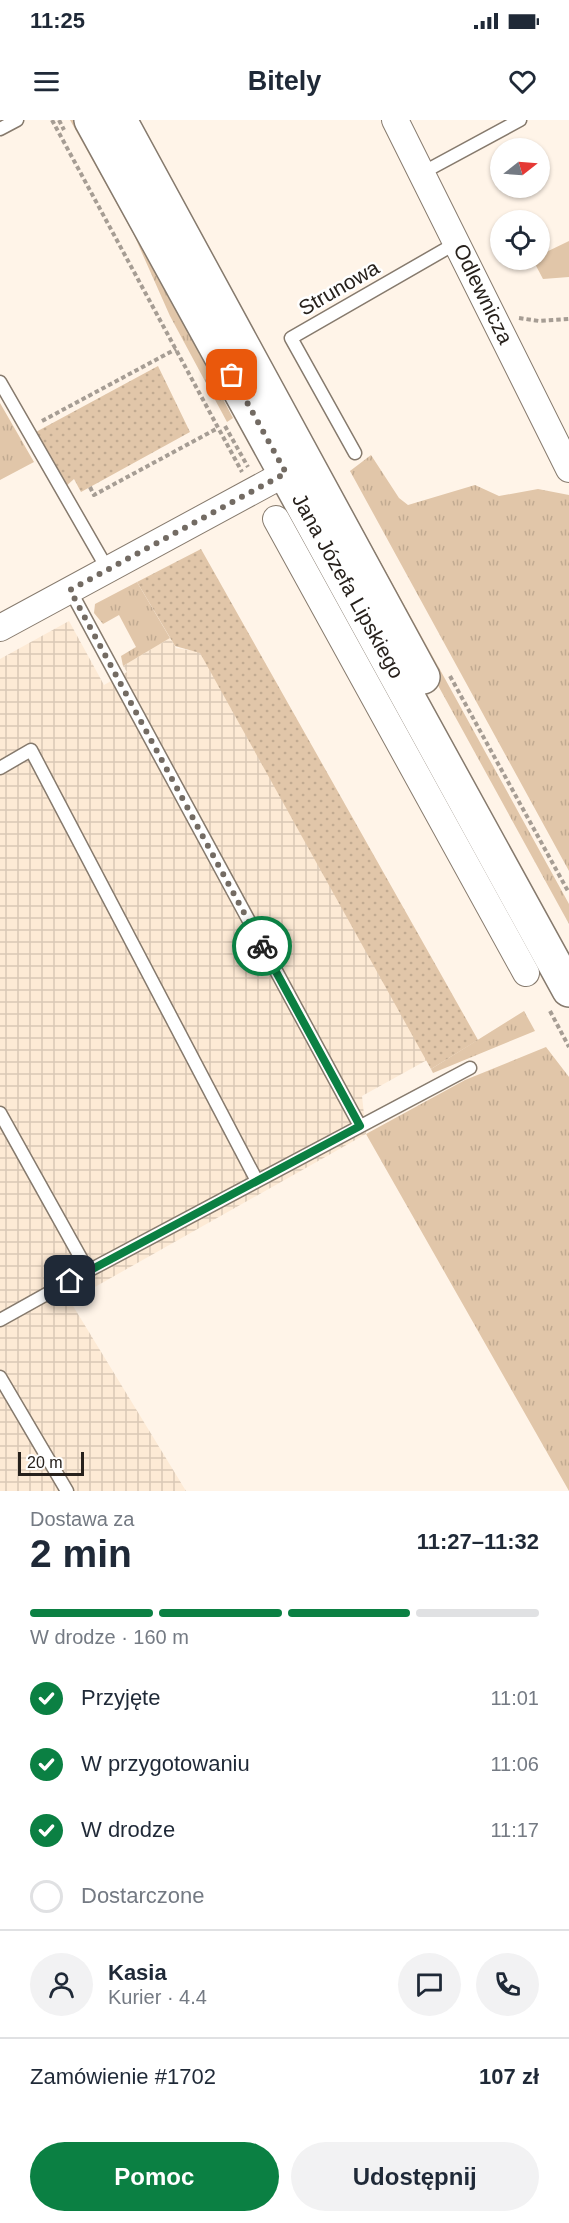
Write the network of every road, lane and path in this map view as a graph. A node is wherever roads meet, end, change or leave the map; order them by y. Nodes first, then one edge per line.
1 (17, 120) edge
2 (52, 120) edge
3 (92, 120) edge
4 (120, 120) edge
5 (395, 120) edge
6 (520, 120) edge
7 (0, 129) edge
8 (422, 173) junction
9 (458, 242) junction
10 (494, 317) junction
11 (569, 319) edge
12 (176, 349) junction
13 (0, 382) edge
14 (219, 428) junction
15 (27, 429) junction
16 (355, 453) dead end
17 (299, 464) junction
18 (569, 469) edge
19 (241, 482) dead end
20 (90, 487) dead end
21 (276, 519) dead end
22 (108, 570) junction
23 (70, 590) junction
24 (339, 602) junction
25 (0, 628) edge
26 (0, 768) edge
27 (569, 942) edge
28 (526, 973) dead end
29 (559, 999) edge
30 (569, 1047) edge
31 (470, 1068) dead end
32 (0, 1113) edge
33 (360, 1126) junction
34 (258, 1180) junction
35 (88, 1271) junction
36 (0, 1320) edge
37 (0, 1377) edge
38 (67, 1491) edge

1 - 7 lane
2 - 12 path
3 - 17 main road, Jana Józefa Lipskiego
4 - 17 main road, Jana Józefa Lipskiego
5 - 8 street, Odlewnicza
6 - 8 lane
8 - 9 street, Odlewnicza
9 - 10 street, Odlewnicza
9 - 16 lane, Strunowa
10 - 11 path
10 - 18 street, Odlewnicza
12 - 14 path
12 - 15 path
13 - 15 lane
14 - 19 path
14 - 20 path
15 - 22 lane
17 - 22 street
17 - 24 main road, Jana Józefa Lipskiego
17 - 27 main road, Jana Józefa Lipskiego
21 - 24 street
22 - 23 street
23 - 25 street
23 - 33 lane
24 - 28 street
24 - 29 main road, Jana Józefa Lipskiego
26 - 34 lane
29 - 30 path
31 - 33 lane
32 - 35 lane
33 - 34 lane
34 - 35 lane
35 - 36 lane
37 - 38 lane

